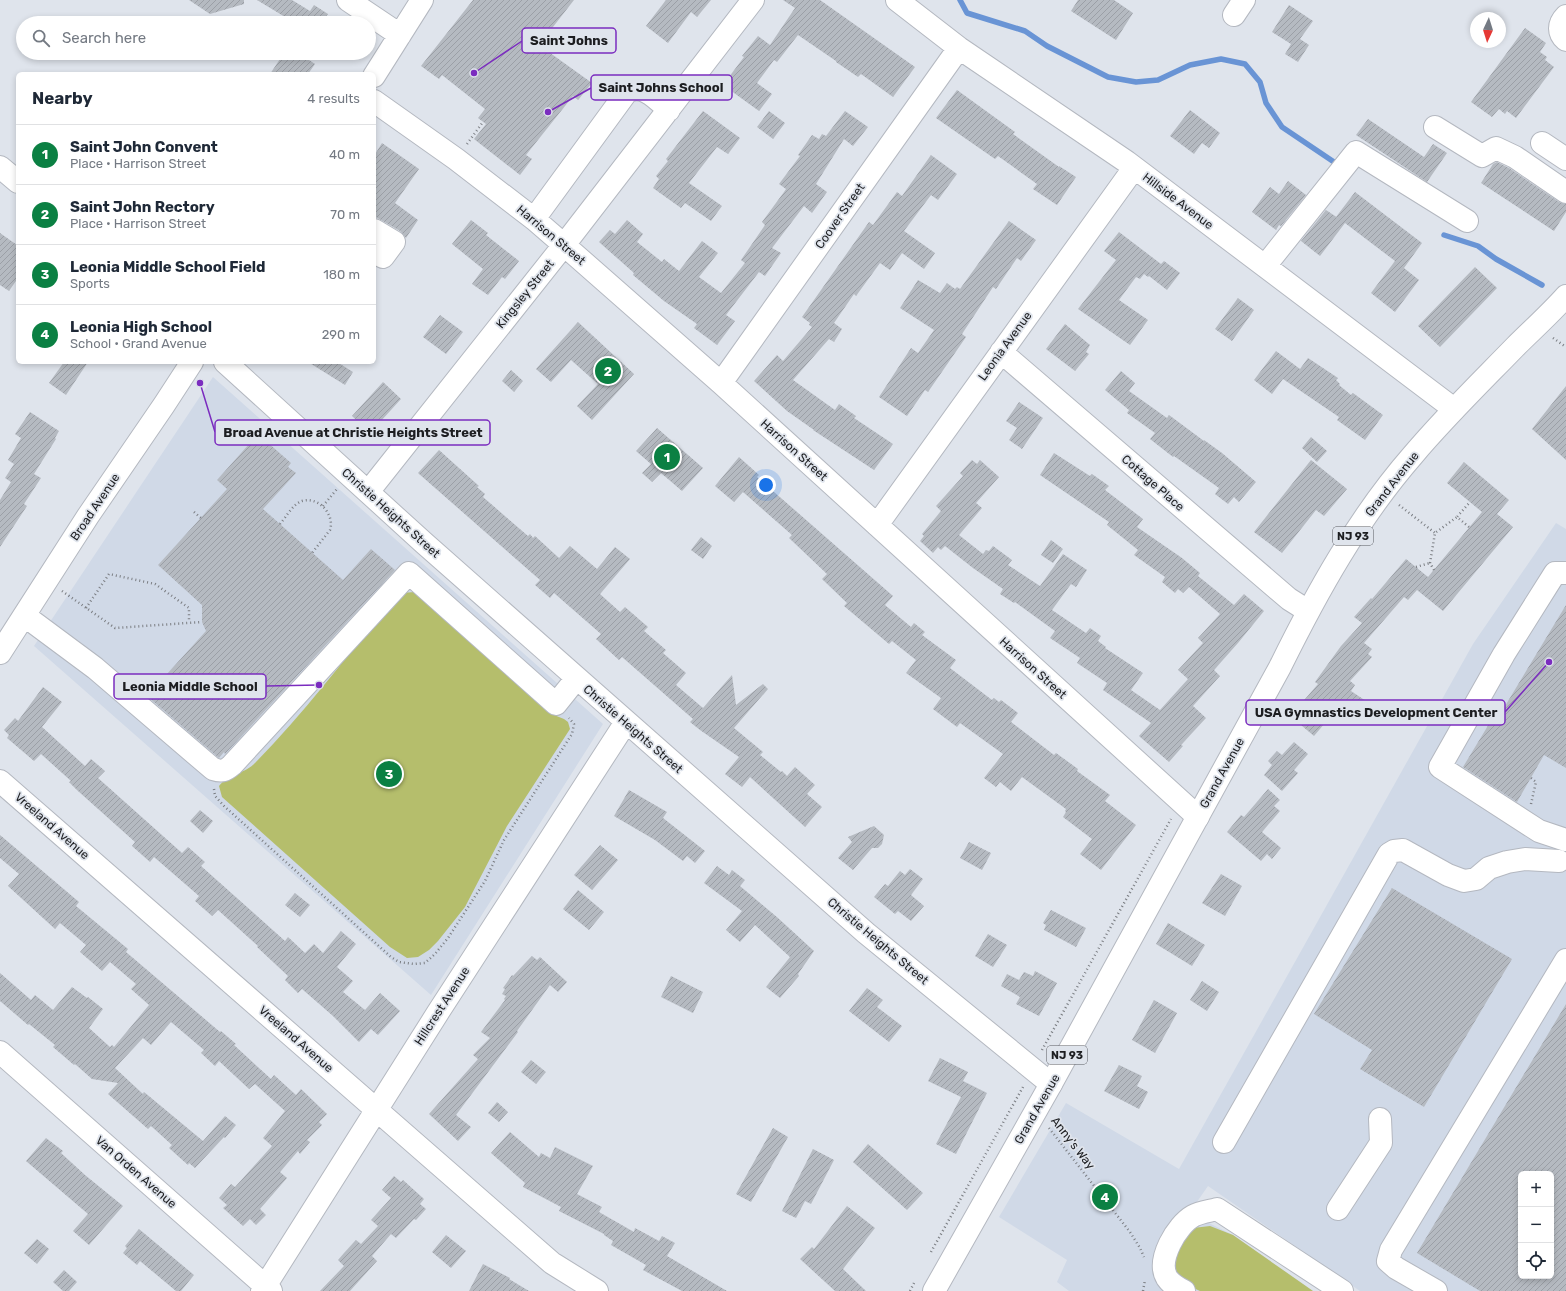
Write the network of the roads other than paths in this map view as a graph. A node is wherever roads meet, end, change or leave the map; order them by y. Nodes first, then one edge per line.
1 (348, 0) edge
2 (422, 0) edge
3 (753, 0) edge
4 (897, 0) edge
5 (372, 16) edge
6 (1566, 16) edge
7 (376, 19) edge
8 (400, 35) junction
9 (1566, 40) edge
10 (958, 48) junction
11 (376, 73) edge
12 (376, 102) edge
13 (669, 110) junction
14 (1435, 127) dead end
15 (1542, 143) dead end
16 (1566, 159) edge
17 (0, 166) edge
18 (1134, 168) junction
19 (16, 180) edge
20 (1566, 192) edge
21 (534, 219) junction
22 (1468, 221) dead end
23 (376, 231) edge
24 (564, 245) junction
25 (376, 253) edge
26 (1266, 266) junction
27 (1566, 296) edge
28 (1001, 352) junction
29 (191, 364) edge
30 (227, 364) edge
31 (721, 383) junction
32 (1454, 409) junction
33 (368, 492) junction
34 (877, 525) junction
35 (1566, 573) edge
36 (1308, 611) junction
37 (26, 616) junction
38 (0, 653) edge
39 (576, 679) junction
40 (626, 722) junction
41 (0, 781) edge
42 (1192, 812) junction
43 (1566, 840) edge
44 (1564, 859) edge
45 (1566, 960) edge
46 (0, 1052) edge
47 (1051, 1084) junction
48 (376, 1110) junction
49 (1380, 1119) dead end
50 (1224, 1142) dead end
51 (1338, 1209) dead end
52 (266, 1289) edge
53 (597, 1291) edge
54 (934, 1291) edge
55 (1184, 1291) edge
56 (1342, 1291) edge
57 (1436, 1291) edge

1 - 5 street
2 - 8 street
3 - 13 street, Kingsley Street
4 - 10 street, Hillside Avenue
6 - 9 street
7 - 8 street
8 - 11 street
10 - 18 street, Hillside Avenue
10 - 31 street, Coover Street
12 - 21 street, Harrison Street
13 - 21 street
13 - 24 street, Kingsley Street
14 - 20 street
15 - 16 street
17 - 19 street
18 - 26 street, Hillside Avenue
18 - 28 street, Leonia Avenue
21 - 24 street, Harrison Street
22 - 26 street
23 - 25 street
24 - 31 street, Harrison Street
24 - 33 street, Kingsley Street
26 - 32 street, Hillside Avenue
27 - 32 street, Grand Avenue / NJ 93
28 - 34 street, Leonia Avenue
28 - 36 street, Cottage Place
29 - 37 street, Broad Avenue
30 - 33 street, Christie Heights Street
31 - 34 street, Harrison Street
32 - 36 street, Grand Avenue / NJ 93
33 - 39 street, Christie Heights Street
34 - 42 street, Harrison Street
35 - 43 street
36 - 42 street, Grand Avenue / NJ 93
37 - 38 street, Broad Avenue
37 - 39 street
39 - 40 street, Christie Heights Street
40 - 47 street, Christie Heights Street
40 - 48 street, Hillcrest Avenue
41 - 48 street, Vreeland Avenue
42 - 47 street, Grand Avenue / NJ 93
44 - 50 street
45 - 57 street
46 - 52 street, Van Orden Avenue
47 - 54 street, Grand Avenue / NJ 93
48 - 52 street, Hillcrest Avenue
48 - 53 street, Vreeland Avenue
49 - 51 street
55 - 56 street

